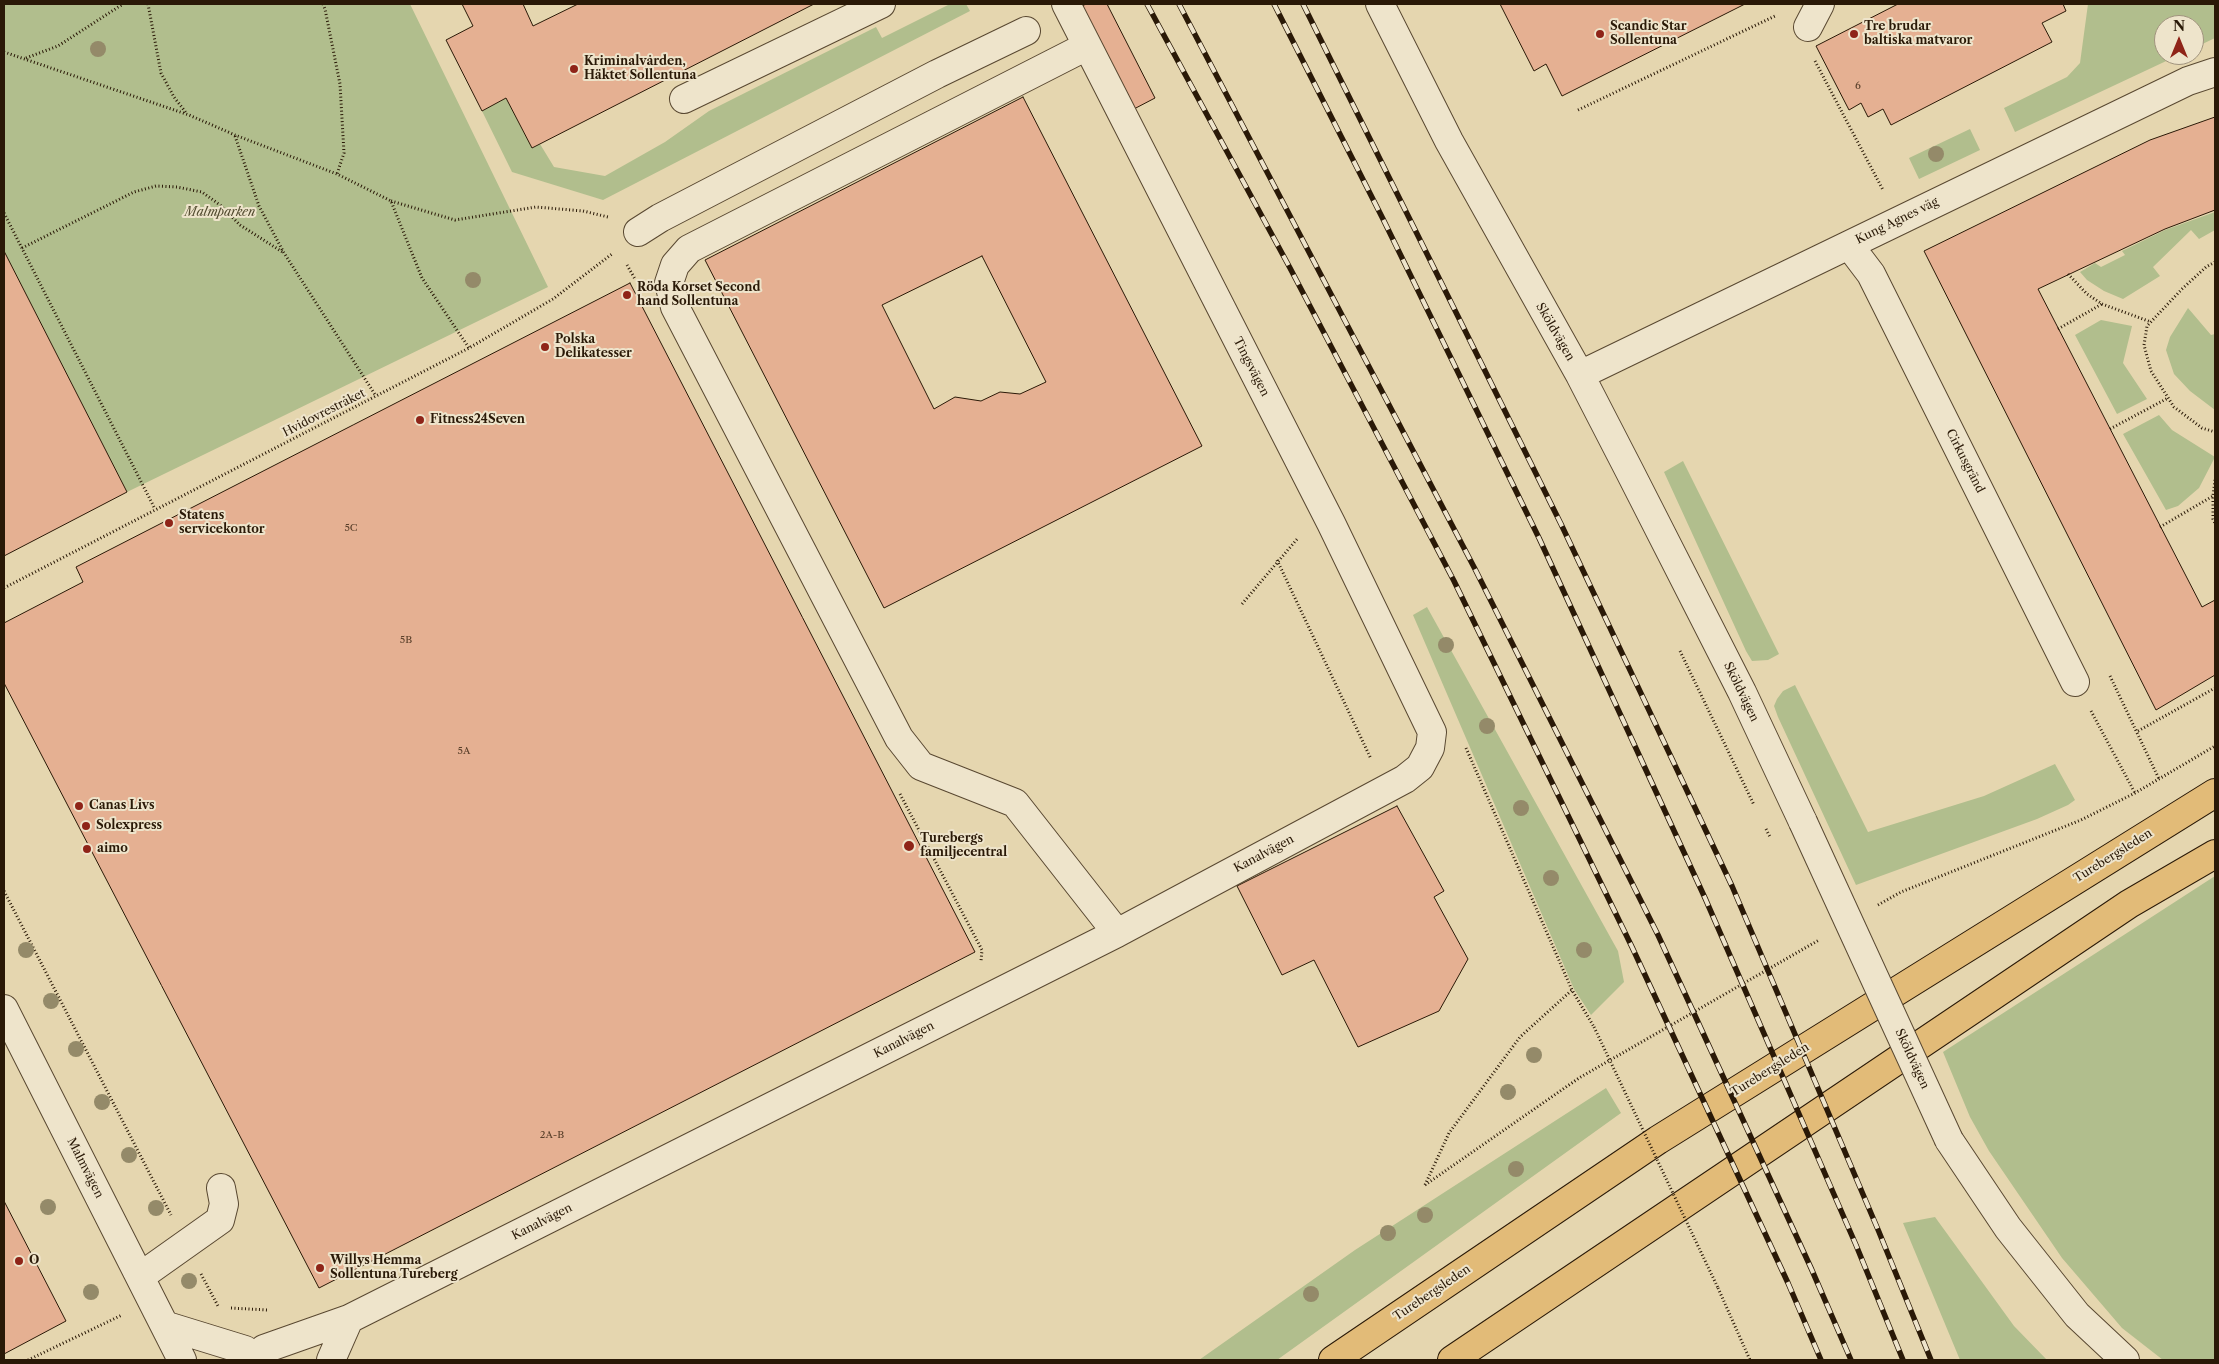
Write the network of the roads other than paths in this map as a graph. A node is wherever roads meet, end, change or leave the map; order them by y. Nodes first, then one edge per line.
1 (881, 4) edge
2 (1066, 4) edge
3 (1380, 4) edge
4 (1026, 31) dead end
5 (1087, 46) junction
6 (2215, 72) edge
7 (684, 99) dead end
8 (638, 232) road end
9 (1849, 245) junction
10 (1580, 375) junction
11 (2075, 682) road end
12 (1432, 732) joint
13 (2215, 793) edge
14 (2215, 854) edge
15 (1116, 933) junction
16 (4, 1009) edge
17 (221, 1188) dead end
18 (140, 1276) junction
19 (349, 1320) junction
20 (166, 1326) junction
21 (245, 1353) edge
22 (182, 1360) edge
23 (293, 1360) edge
24 (331, 1360) edge
25 (1333, 1360) edge
26 (1452, 1360) edge
27 (2126, 1360) edge

1 - 7 street
2 - 5 street, Tingsvägen
3 - 10 street, Sköldvägen
4 - 8 street
5 - 12 street, Tingsvägen
5 - 15 street
6 - 9 street, Kung Agnes väg
9 - 10 street, Kung Agnes väg
9 - 11 street, Cirkusgränd
10 - 27 street, Sköldvägen, bridge
12 - 15 street, Kanalvägen
13 - 25 main road, Turebergsleden
14 - 26 main road
15 - 19 street, Kanalvägen
16 - 18 street, Malmvägen
17 - 18 street
18 - 20 street, Malmvägen
19 - 21 street, Kanalvägen
19 - 24 street
20 - 21 street
20 - 22 street, Malmvägen
21 - 23 street

